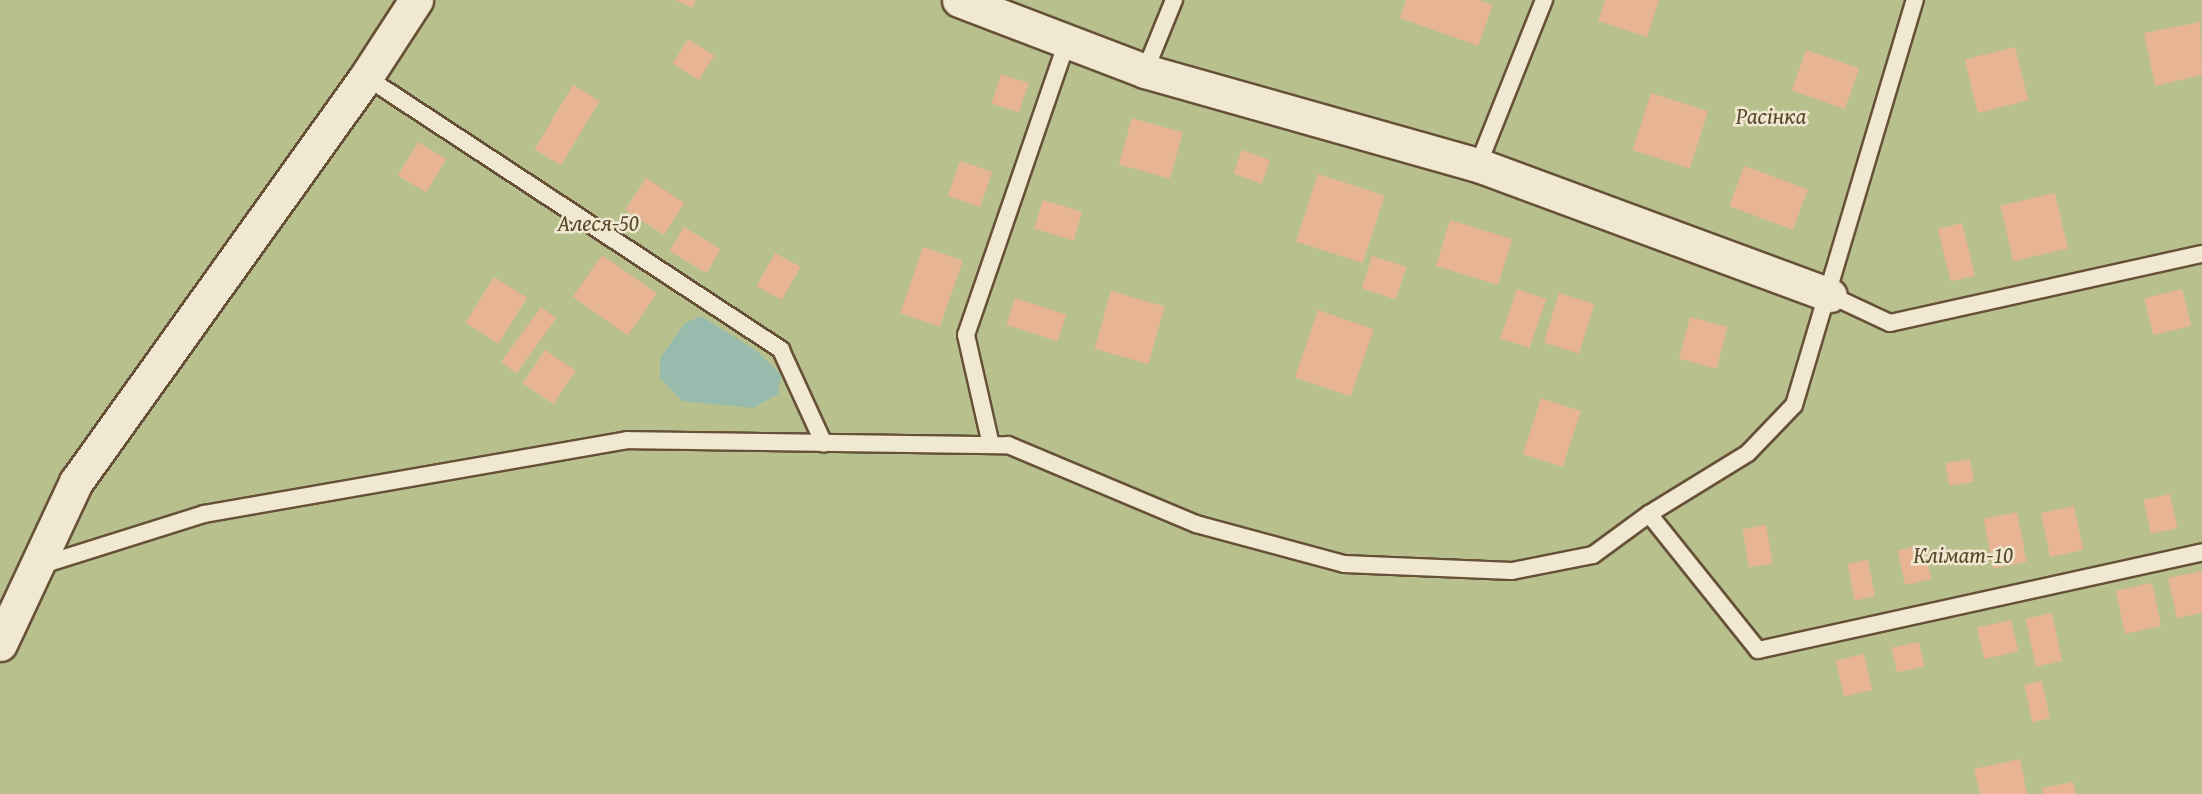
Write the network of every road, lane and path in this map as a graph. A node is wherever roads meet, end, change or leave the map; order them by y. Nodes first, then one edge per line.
1 (416, 0) edge
2 (959, 0) edge
3 (1174, 0) edge
4 (1545, 0) edge
5 (1915, 0) edge
6 (1067, 41) junction
7 (1145, 71) junction
8 (366, 78) junction
9 (1478, 165) junction
10 (2202, 254) edge
11 (1830, 295) junction
12 (824, 444) junction
13 (991, 445) junction
14 (1649, 514) junction
15 (2202, 552) edge
16 (37, 567) junction
17 (0, 644) edge

1 - 8 street
2 - 6 street
3 - 7 lane
4 - 9 lane
5 - 11 lane
6 - 7 street
6 - 13 lane
7 - 9 street
8 - 12 lane
8 - 16 street
9 - 11 street
10 - 11 lane
11 - 14 lane
12 - 13 lane
12 - 16 lane
13 - 14 lane
14 - 15 lane
16 - 17 street

